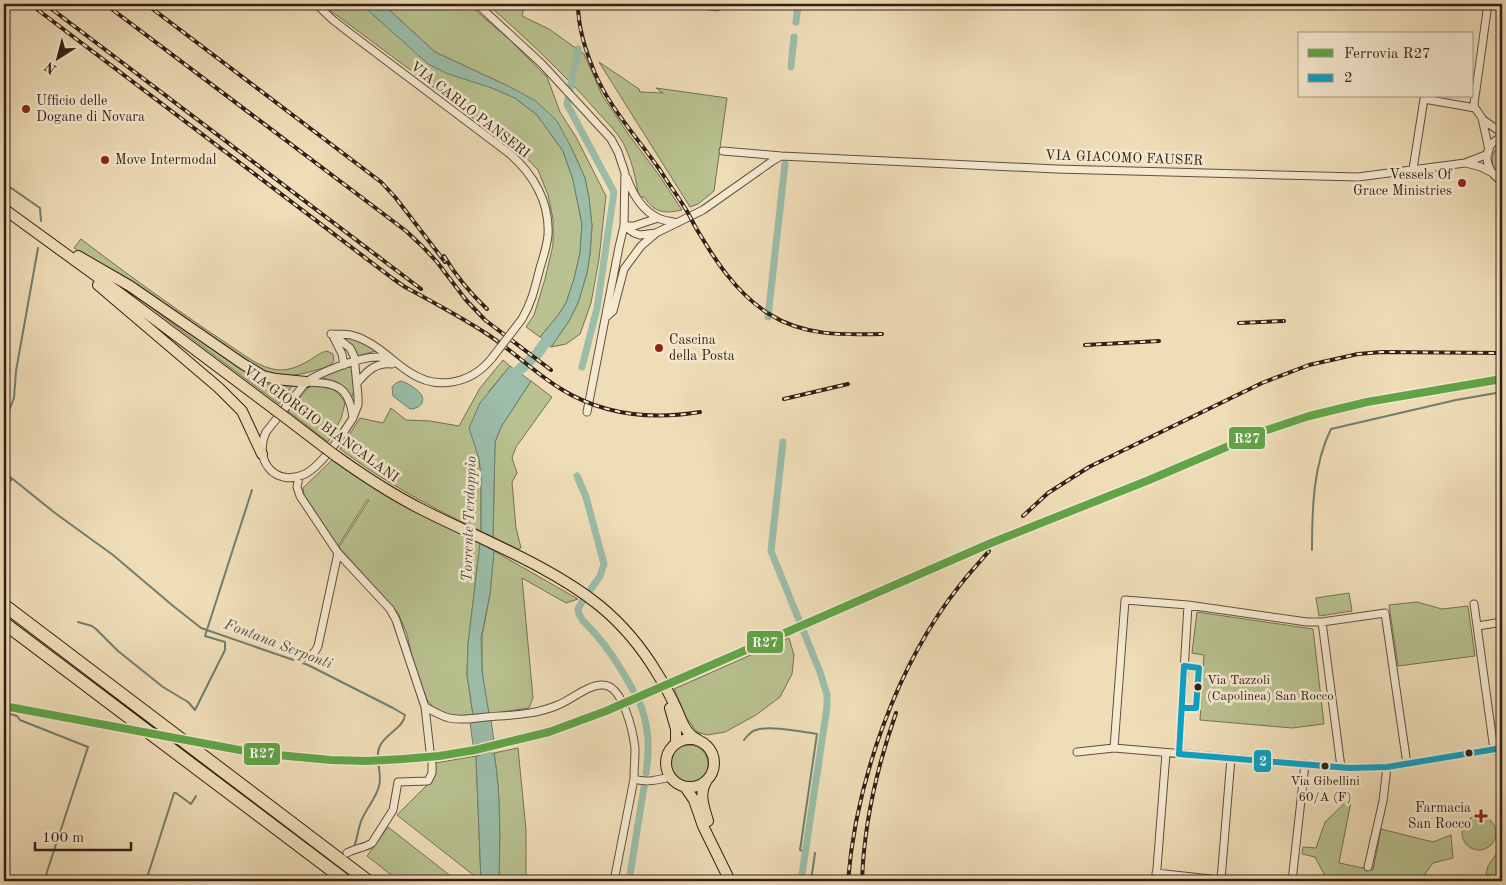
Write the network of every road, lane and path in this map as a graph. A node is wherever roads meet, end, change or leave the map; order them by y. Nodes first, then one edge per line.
1 (316, 4) edge
2 (477, 4) edge
3 (1488, 4) edge
4 (1475, 108) junction
5 (1482, 118) junction
6 (1502, 135) edge
7 (723, 151) dead end
8 (1488, 152) junction
9 (781, 156) junction
10 (1465, 163) junction
11 (1414, 170) junction
12 (1491, 172) junction
13 (625, 173) junction
14 (1502, 181) edge
15 (4, 209) edge
16 (658, 218) junction
17 (678, 223) junction
18 (624, 226) junction
19 (34, 232) junction
20 (656, 233) junction
21 (606, 317) junction
22 (331, 334) junction
23 (355, 361) junction
24 (398, 364) junction
25 (344, 365) junction
26 (306, 382) junction
27 (358, 382) junction
28 (587, 412) dead end
29 (354, 418) junction
30 (262, 454) junction
31 (299, 476) junction
32 (338, 553) junction
33 (1474, 604) dead end
34 (4, 605) edge
35 (1188, 605) junction
36 (1322, 622) junction
37 (1502, 622) edge
38 (4, 623) edge
39 (1478, 626) junction
40 (304, 657) dead end
41 (666, 690) junction
42 (425, 707) junction
43 (698, 740) junction
44 (676, 743) junction
45 (1114, 748) junction
46 (1498, 749) edge
47 (430, 751) tunnel mouth
48 (1077, 752) dead end
49 (1166, 752) junction
50 (1179, 754) junction
51 (1231, 758) junction
52 (432, 764) tunnel mouth
53 (1306, 764) junction
54 (1407, 764) junction
55 (1341, 767) junction
56 (1387, 767) junction
57 (670, 776) junction
58 (634, 779) junction
59 (708, 780) junction
60 (685, 787) junction
61 (715, 849) junction
62 (350, 857) junction
63 (1368, 867) dead end
64 (1156, 877) edge
65 (344, 880) edge
66 (1221, 880) edge
67 (368, 881) edge
68 (614, 881) edge
69 (730, 881) edge
70 (1229, 881) edge
71 (1292, 881) edge

1 - 24 street, VIA CARLO PANSERI, bridge
2 - 13 street
3 - 4 street
4 - 5 street, VIA GIACOMO FAUSER
4 - 11 street
5 - 6 street, VIA GIACOMO FAUSER
5 - 8 street, VIA GIACOMO FAUSER
6 - 8 street, VIA GIACOMO FAUSER
7 - 9 street, VIA GIACOMO FAUSER
8 - 10 street, VIA GIACOMO FAUSER
8 - 12 street, VIA GIACOMO FAUSER
9 - 11 street, VIA GIACOMO FAUSER
9 - 17 street
10 - 11 street, VIA GIACOMO FAUSER
10 - 12 street, VIA GIACOMO FAUSER
12 - 14 street, VIA GIACOMO FAUSER
13 - 16 street
13 - 18 street
15 - 19 main road, VIA GIORGIO BIANCALANI
16 - 17 street
16 - 18 street
17 - 20 street
18 - 20 street
18 - 21 street
19 - 26 main road
19 - 30 main road
19 - 41 main road, VIA GIORGIO BIANCALANI, bridge
20 - 21 street
21 - 28 street
22 - 23 street
22 - 24 street, VIA CARLO PANSERI
22 - 25 street
23 - 24 street, VIA CARLO PANSERI
23 - 25 street, VIA CARLO PANSERI
23 - 27 street
24 - 27 street
25 - 26 street, VIA CARLO PANSERI
26 - 29 street
26 - 30 street
27 - 29 street
29 - 31 street
30 - 31 street
31 - 32 street
32 - 40 street
32 - 42 street
33 - 39 street
34 - 62 highway
35 - 36 street
35 - 45 street
35 - 50 street
36 - 54 street
36 - 55 street
37 - 39 street
38 - 65 highway
39 - 46 street
41 - 43 main road
41 - 44 main road
42 - 47 street
42 - 58 street
43 - 44 main road
43 - 59 main road
44 - 57 main road
45 - 48 street
45 - 49 street
46 - 54 street
49 - 50 street
49 - 64 street
50 - 51 street
51 - 53 street
51 - 66 street
52 - 62 street
53 - 55 street
53 - 71 street
54 - 56 street
55 - 56 street
56 - 63 street
57 - 58 street
57 - 60 main road
58 - 68 street
59 - 60 main road
59 - 61 main road
60 - 61 main road
61 - 69 main road
62 - 67 highway
64 - 66 street
66 - 70 street

